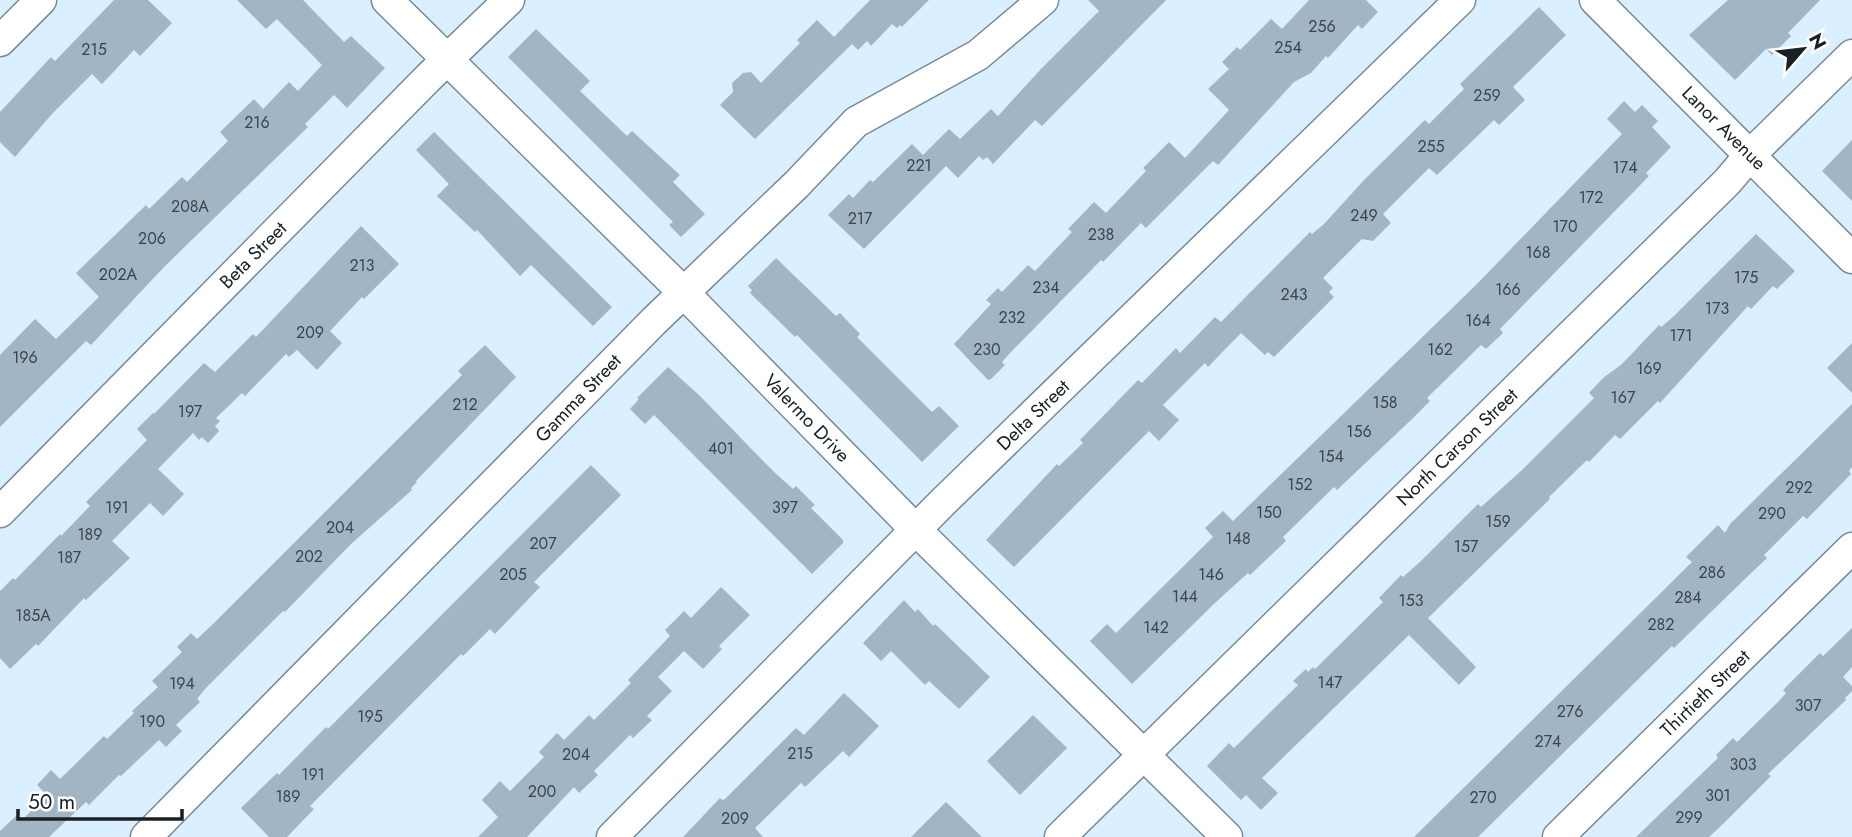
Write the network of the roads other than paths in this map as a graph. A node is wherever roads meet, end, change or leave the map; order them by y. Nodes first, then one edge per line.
1 (41, 0) edge
2 (387, 0) edge
3 (509, 0) edge
4 (1043, 0) edge
5 (1460, 0) edge
6 (1595, 0) edge
7 (0, 41) edge
8 (1852, 55) edge
9 (447, 60) junction
10 (1751, 155) junction
11 (1852, 258) edge
12 (683, 292) junction
13 (0, 512) edge
14 (916, 530) junction
15 (1852, 548) edge
16 (1144, 753) junction
17 (146, 837) edge
18 (612, 837) edge
19 (1060, 837) edge
20 (1227, 837) edge
21 (1558, 837) edge

1 - 7 street
2 - 9 street, Valermo Drive
3 - 9 street, Beta Street
4 - 12 street, Gamma Street
5 - 14 street, Delta Street
6 - 10 street, Lanor Avenue
8 - 10 street, North Carson Street
9 - 12 street, Valermo Drive
9 - 13 street, Beta Street
10 - 11 street, Lanor Avenue
10 - 16 street, North Carson Street
12 - 14 street, Valermo Drive
12 - 17 street, Gamma Street
14 - 16 street, Valermo Drive
14 - 18 street, Delta Street
15 - 21 street, Thirtieth Street
16 - 19 street, North Carson Street
16 - 20 street, Valermo Drive

